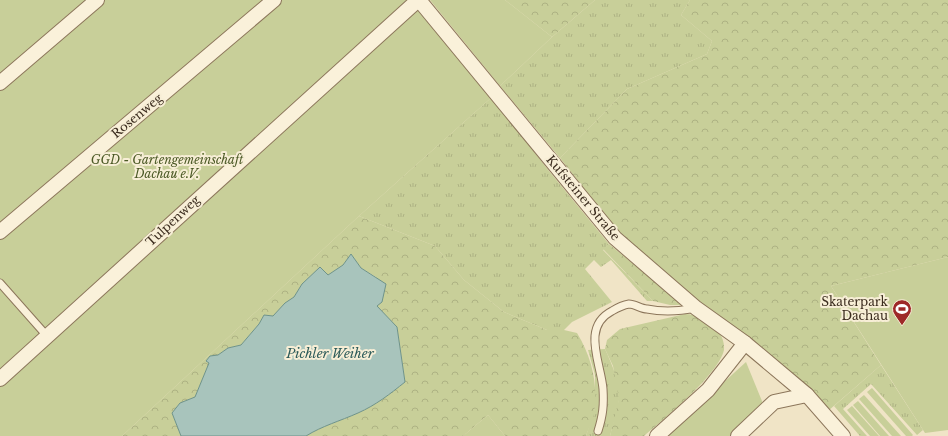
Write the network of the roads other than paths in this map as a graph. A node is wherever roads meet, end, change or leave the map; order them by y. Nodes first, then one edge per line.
1 (97, 0) edge
2 (274, 0) edge
3 (419, 0) edge
4 (0, 83) edge
5 (0, 232) edge
6 (0, 283) edge
7 (696, 308) junction
8 (47, 336) junction
9 (745, 343) junction
10 (0, 380) edge
11 (807, 395) junction
12 (598, 431) dead end
13 (657, 436) edge
14 (738, 436) edge
15 (843, 436) edge

1 - 4 street
2 - 5 street, Rosenweg
3 - 7 street, Kufsteiner Straße
3 - 8 street, Tulpenweg
6 - 8 lane
7 - 9 street, Kufsteiner Straße
7 - 12 lane
8 - 10 street, Tulpenweg
9 - 11 street, Kufsteiner Straße
9 - 13 street
11 - 14 street
11 - 15 street, Kufsteiner Straße

